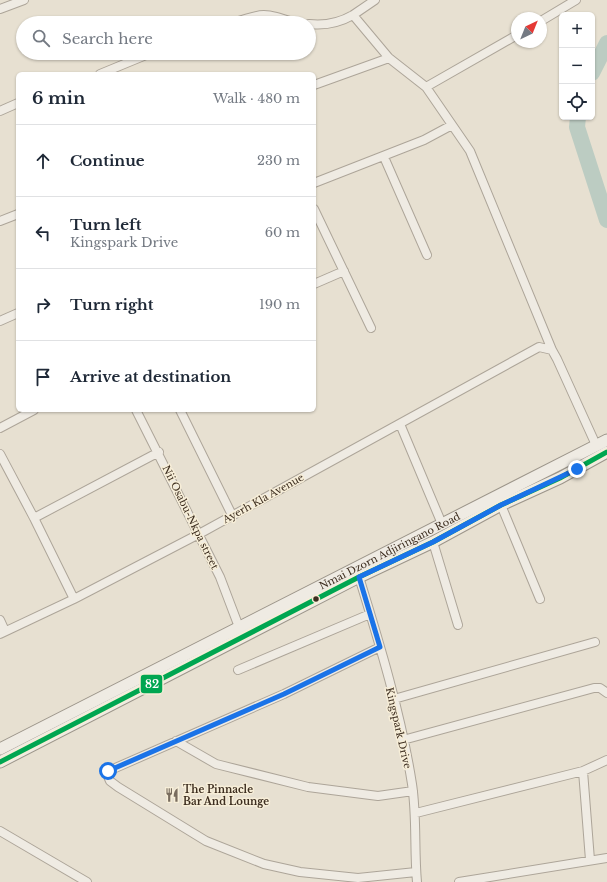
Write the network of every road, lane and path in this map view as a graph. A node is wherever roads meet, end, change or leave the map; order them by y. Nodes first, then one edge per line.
1 (24, 0) edge
2 (375, 0) edge
3 (576, 0) edge
4 (0, 10) edge
5 (353, 14) junction
6 (252, 16) edge
7 (276, 16) edge
8 (547, 17) edge
9 (316, 24) edge
10 (511, 37) edge
11 (389, 58) junction
12 (135, 60) edge
13 (105, 72) edge
14 (316, 84) edge
15 (426, 87) junction
16 (16, 104) edge
17 (0, 111) edge
18 (452, 125) junction
19 (384, 156) junction
20 (316, 182) edge
21 (316, 213) edge
22 (16, 215) edge
23 (0, 221) edge
24 (427, 255) dead end
25 (344, 271) junction
26 (316, 283) edge
27 (16, 313) edge
28 (0, 321) edge
29 (371, 328) dead end
30 (552, 350) junction
31 (30, 412) edge
32 (137, 412) edge
33 (181, 412) edge
34 (400, 424) junction
35 (0, 428) edge
36 (607, 440) edge
37 (596, 445) junction
38 (159, 452) junction
39 (607, 452) edge
40 (0, 454) edge
41 (501, 505) junction
42 (232, 515) junction
43 (34, 518) junction
44 (442, 524) junction
45 (199, 534) junction
46 (433, 542) junction
47 (359, 577) junction
48 (74, 599) junction
49 (540, 599) dead end
50 (370, 614) junction
51 (0, 620) edge
52 (458, 625) dead end
53 (239, 627) junction
54 (3, 632) edge
55 (595, 642) dead end
56 (380, 647) junction
57 (238, 670) dead end
58 (607, 692) edge
59 (394, 699) junction
60 (403, 740) junction
61 (176, 741) junction
62 (21, 745) junction
63 (0, 749) edge
64 (607, 760) edge
65 (0, 762) edge
66 (583, 771) junction
67 (413, 791) junction
68 (416, 813) junction
69 (0, 831) edge
70 (607, 858) edge
71 (590, 860) junction
72 (416, 872) junction
73 (87, 882) edge
74 (417, 882) edge
75 (460, 882) edge

1 - 4 street
2 - 5 street
3 - 8 street
5 - 9 street
5 - 11 street
6 - 7 street
10 - 15 street
11 - 14 street
11 - 15 street
12 - 13 street
15 - 18 street
16 - 17 street
18 - 19 street
18 - 30 street
19 - 20 street
19 - 24 street
21 - 25 street
22 - 23 street
25 - 26 street
25 - 29 street
27 - 28 street
30 - 34 street, Ayerh Kla Avenue
30 - 37 street
31 - 35 street
32 - 38 street, Nii Osabu-Nkpa street
33 - 42 street
34 - 42 street, Ayerh Kla Avenue
34 - 44 street
36 - 37 main road, Nmai Dzorn Adjiringano Road
37 - 44 main road, Nmai Dzorn Adjiringano Road
38 - 43 street
38 - 45 street, Nii Osabu-Nkpa street
39 - 41 main road, Nmai Dzorn Adjiringano Road
40 - 43 street
41 - 46 main road, Nmai Dzorn Adjiringano Road
41 - 49 street
42 - 45 street, Ayerh Kla Avenue
43 - 48 street
44 - 53 main road, Nmai Dzorn Adjiringano Road
45 - 48 street, Ayerh Kla Avenue
45 - 53 street, Nii Osabu-Nkpa street
46 - 47 main road, Nmai Dzorn Adjiringano Road
46 - 52 street
47 - 50 street, Kingspark Drive
47 - 62 main road, Nmai Dzorn Adjiringano Road
48 - 54 street, Ayerh Kla Avenue
50 - 56 street, Kingspark Drive
50 - 57 street
51 - 54 street
53 - 62 main road, Nmai Dzorn Adjiringano Road
55 - 59 street
56 - 59 street, Kingspark Drive
56 - 61 street
58 - 60 street
59 - 60 street, Kingspark Drive
60 - 67 street, Kingspark Drive
61 - 67 street
61 - 72 street
62 - 63 main road, Nmai Dzorn Adjiringano Road
62 - 65 main road, Nmai Dzorn Adjiringano Road
64 - 66 street
66 - 68 street
66 - 71 street
67 - 68 street, Kingspark Drive
68 - 72 street, Kingspark Drive
69 - 73 street
70 - 71 street
71 - 75 street
72 - 74 street, Kingspark Drive

